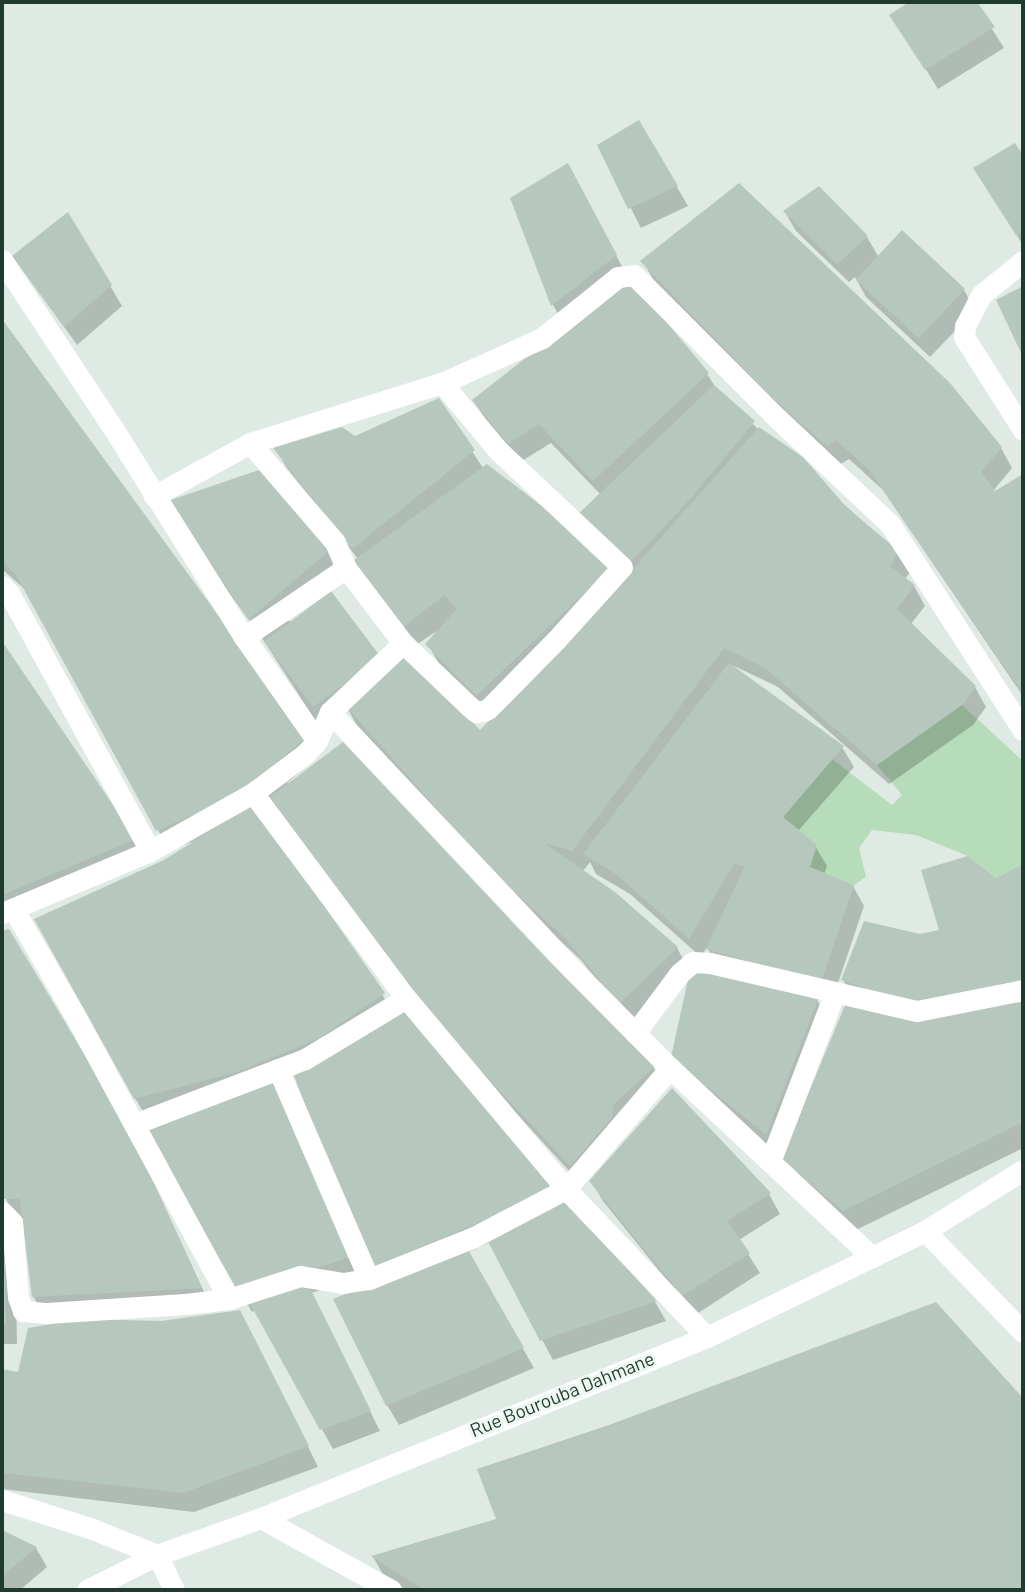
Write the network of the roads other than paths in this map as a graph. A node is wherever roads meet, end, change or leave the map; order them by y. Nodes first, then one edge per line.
1 (2, 260) edge
2 (1023, 261) edge
3 (442, 383) junction
4 (1023, 430) edge
5 (250, 443) junction
6 (155, 496) junction
7 (346, 568) junction
8 (4, 592) edge
9 (244, 637) junction
10 (403, 643) junction
11 (330, 712) junction
12 (1023, 730) edge
13 (317, 741) junction
14 (253, 793) junction
15 (150, 851) junction
16 (8, 911) edge
17 (1023, 990) edge
18 (835, 992) junction
19 (406, 998) junction
20 (635, 1033) junction
21 (670, 1068) junction
22 (278, 1069) junction
23 (134, 1124) junction
24 (770, 1162) junction
25 (1023, 1170) edge
26 (566, 1189) junction
27 (2, 1212) edge
28 (925, 1231) junction
29 (872, 1256) junction
30 (369, 1279) junction
31 (229, 1299) junction
32 (1023, 1332) edge
33 (707, 1337) junction
34 (2, 1500) edge
35 (261, 1518) junction
36 (156, 1555) junction
37 (87, 1590) edge
38 (174, 1590) edge
39 (391, 1590) edge

1 - 6 street
2 - 4 street
3 - 5 street
3 - 10 street
3 - 12 street
5 - 6 street
5 - 7 street
6 - 9 street
7 - 9 street
7 - 10 street
8 - 15 street
9 - 13 street
10 - 11 street
11 - 13 street
11 - 20 street
13 - 14 street
14 - 15 street
14 - 19 street
15 - 16 street
16 - 23 street
17 - 18 street
18 - 20 street
18 - 24 street
19 - 22 street
19 - 26 street
20 - 21 street
21 - 24 street
21 - 26 street
22 - 23 street
22 - 30 street
23 - 31 street
24 - 29 street
25 - 28 street, Rue Bourouba Dahmane
26 - 30 street
26 - 33 street
27 - 31 street
28 - 29 street, Rue Bourouba Dahmane
28 - 32 street
29 - 33 street, Rue Bourouba Dahmane
30 - 31 street
33 - 35 street, Rue Bourouba Dahmane
34 - 36 street
35 - 36 street, Rue Bourouba Dahmane
35 - 39 street
36 - 37 street, Rue Bourouba Dahmane
36 - 38 street

